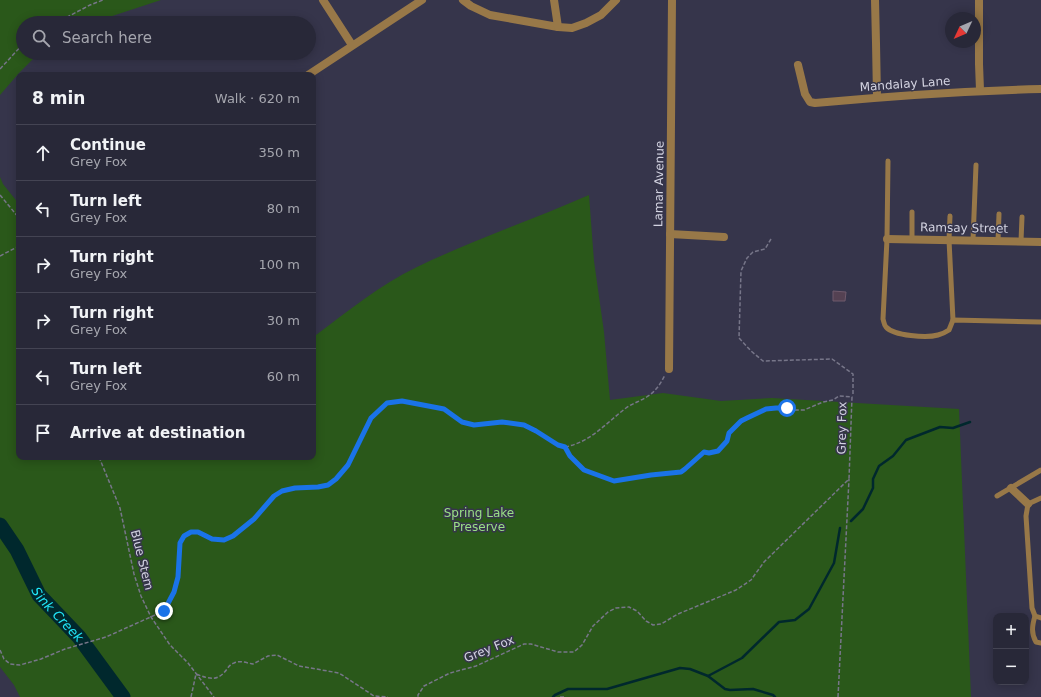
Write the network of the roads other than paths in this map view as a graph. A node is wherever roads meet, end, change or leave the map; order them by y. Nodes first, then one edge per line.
1 (323, 0) edge
2 (422, 0) edge
3 (463, 0) edge
4 (554, 0) edge
5 (616, 0) edge
6 (672, 0) edge
7 (875, 0) edge
8 (979, 0) edge
9 (558, 27) junction
10 (352, 45) junction
11 (798, 65) dead end
12 (312, 72) edge
13 (1041, 89) edge
14 (980, 90) junction
15 (877, 97) junction
16 (888, 162) dead end
17 (976, 165) dead end
18 (912, 212) dead end
19 (999, 214) dead end
20 (950, 216) dead end
21 (1022, 217) dead end
22 (670, 234) junction
23 (724, 237) dead end
24 (887, 239) junction
25 (912, 239) junction
26 (949, 240) junction
27 (973, 240) junction
28 (998, 241) junction
29 (1021, 241) junction
30 (1041, 242) edge
31 (953, 320) junction
32 (1041, 322) edge
33 (669, 369) road end
34 (1041, 470) edge
35 (1011, 488) junction
36 (997, 496) dead end
37 (1041, 498) edge
38 (1028, 504) junction
39 (1035, 616) junction
40 (1041, 618) edge
41 (1041, 643) edge

1 - 10 street
2 - 10 street
3 - 9 street
4 - 9 street
5 - 9 street
6 - 22 street, Lamar Avenue
7 - 15 street
8 - 14 street
10 - 12 street
11 - 15 street, Mandalay Lane
13 - 14 street, Mandalay Lane
14 - 15 street, Mandalay Lane
16 - 24 lane
17 - 27 lane
18 - 25 lane
19 - 28 lane
20 - 26 lane
21 - 29 lane
22 - 23 street
22 - 33 street, Lamar Avenue
24 - 25 street, Ramsay Street
24 - 31 lane
25 - 26 street, Ramsay Street
26 - 27 street, Ramsay Street
26 - 31 lane
27 - 28 street, Ramsay Street
28 - 29 street, Ramsay Street
29 - 30 street, Ramsay Street
31 - 32 lane
34 - 35 lane
35 - 36 lane
35 - 38 street
37 - 38 lane
38 - 39 lane
39 - 40 lane
39 - 41 lane

